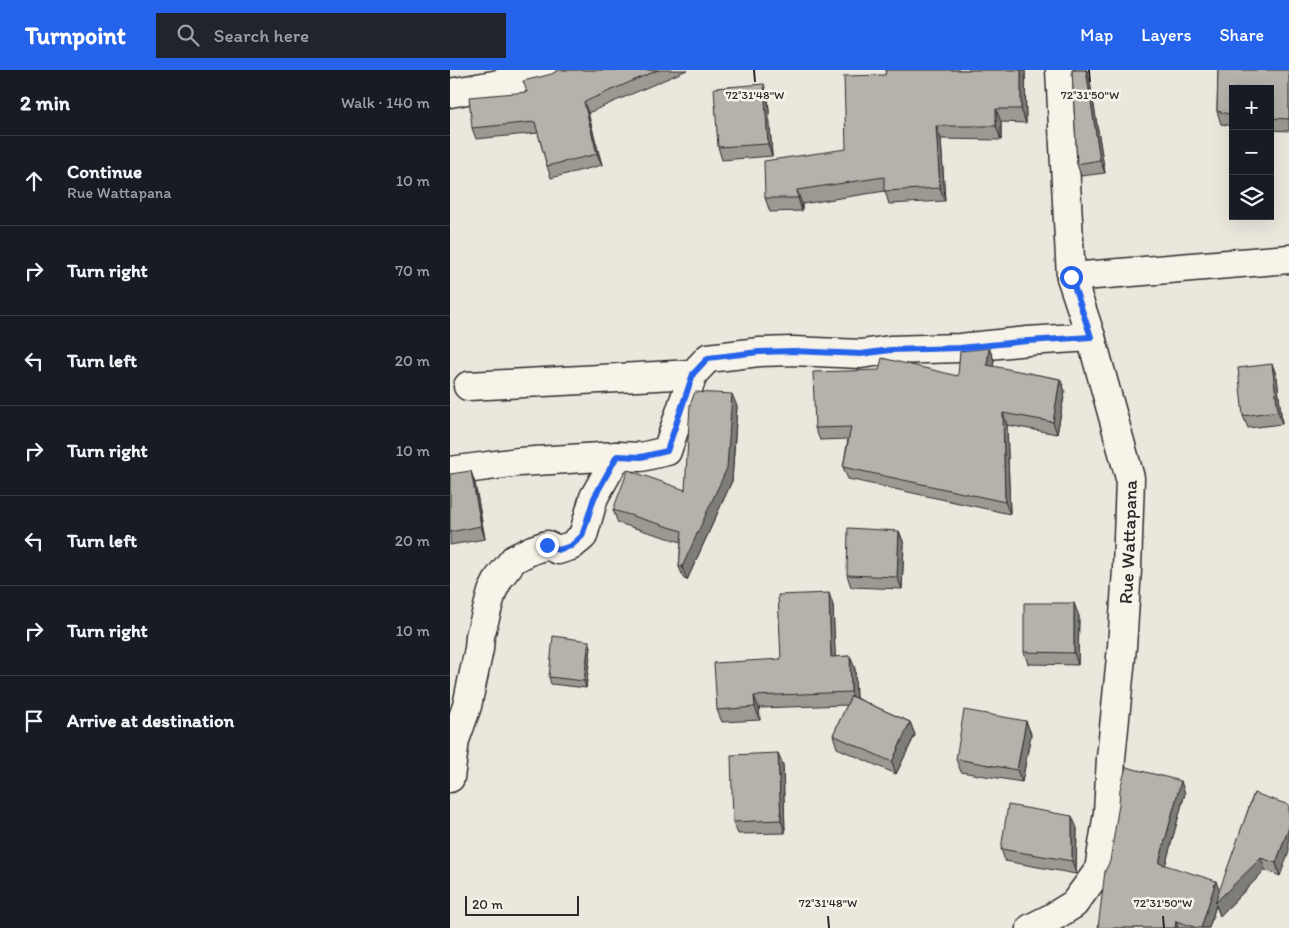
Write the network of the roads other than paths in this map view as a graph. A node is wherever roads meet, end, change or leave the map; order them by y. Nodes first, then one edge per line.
1 (552, 70) edge
2 (1060, 70) edge
3 (450, 94) edge
4 (1289, 259) edge
5 (1071, 277) junction
6 (1091, 337) junction
7 (693, 374) junction
8 (468, 386) dead end
9 (617, 456) junction
10 (450, 471) edge
11 (453, 740) edge
12 (450, 778) edge
13 (1032, 928) edge

1 - 3 street
2 - 5 street, Rue Wattapana
4 - 5 street
5 - 6 street, Rue Wattapana
6 - 7 street
6 - 13 street, Rue Wattapana
7 - 8 street
7 - 9 street
9 - 10 street
9 - 11 street
11 - 12 street

